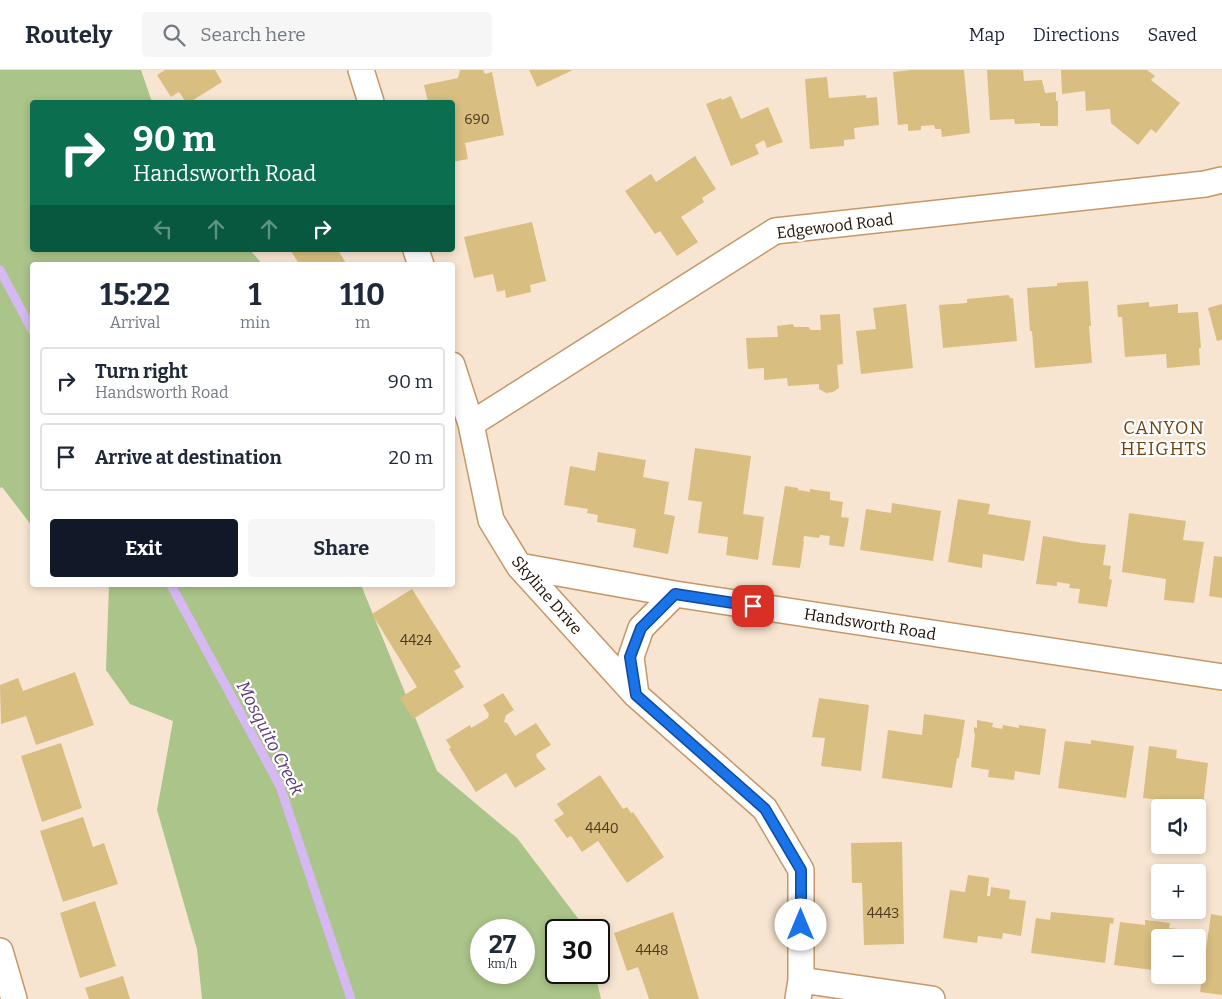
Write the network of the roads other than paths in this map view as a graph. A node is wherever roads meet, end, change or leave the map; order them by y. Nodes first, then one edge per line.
1 (361, 70) edge
2 (370, 100) edge
3 (1222, 180) edge
4 (455, 374) edge
5 (471, 424) junction
6 (519, 566) junction
7 (675, 594) junction
8 (1222, 677) edge
9 (636, 695) junction
10 (0, 951) edge
11 (800, 990) edge
12 (14, 999) edge
13 (932, 999) edge

1 - 2 street
3 - 5 street, Edgewood Road
4 - 5 street, Skyline Drive
5 - 6 street, Skyline Drive
6 - 7 street, Handsworth Road
6 - 9 street, Skyline Drive
7 - 8 street, Handsworth Road
7 - 9 street
9 - 11 street, Skyline Drive
10 - 12 street
11 - 13 street

